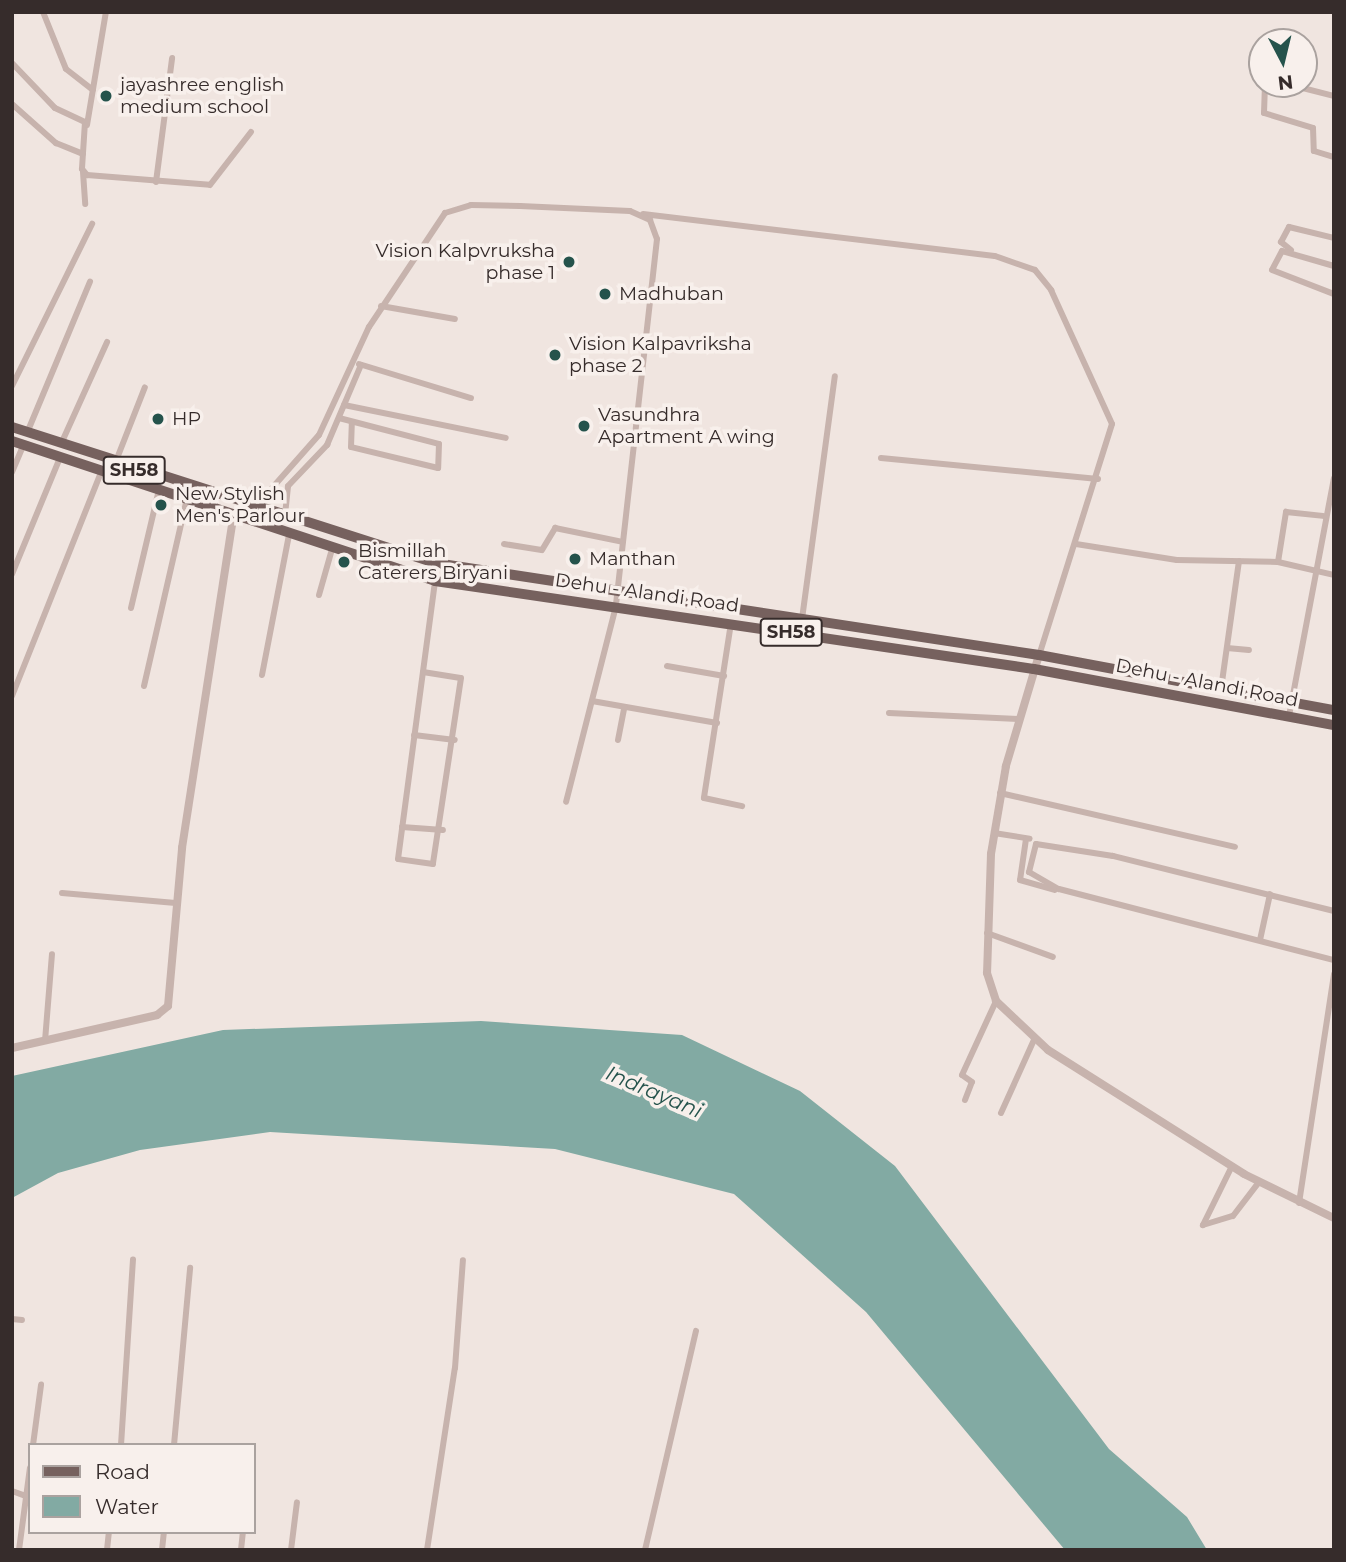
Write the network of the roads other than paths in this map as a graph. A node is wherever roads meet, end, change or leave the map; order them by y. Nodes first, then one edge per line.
1 (43, 12) edge
2 (106, 12) edge
3 (172, 58) dead end
4 (12, 63) edge
5 (93, 90) junction
6 (1265, 98) edge
7 (12, 104) edge
8 (87, 125) junction
9 (251, 132) dead end
10 (83, 154) junction
11 (1334, 157) edge
12 (83, 172) junction
13 (156, 182) junction
14 (85, 204) dead end
15 (640, 214) junction
16 (92, 224) dead end
17 (1334, 238) edge
18 (1334, 264) edge
19 (90, 282) dead end
20 (1334, 294) edge
21 (381, 306) junction
22 (454, 319) dead end
23 (107, 342) dead end
24 (351, 362) junction
25 (361, 365) junction
26 (835, 376) dead end
27 (12, 386) edge
28 (145, 387) dead end
29 (471, 398) dead end
30 (344, 405) junction
31 (339, 418) junction
32 (352, 422) junction
33 (12, 427) edge
34 (27, 433) junction
35 (506, 438) dead end
36 (18, 443) edge
37 (61, 444) junction
38 (881, 457) dead end
39 (60, 460) junction
40 (115, 463) junction
41 (12, 472) edge
42 (100, 475) junction
43 (1334, 478) edge
44 (1098, 479) junction
45 (158, 494) junction
46 (186, 503) junction
47 (258, 508) junction
48 (1323, 516) junction
49 (233, 517) junction
50 (285, 517) junction
51 (252, 522) junction
52 (289, 535) junction
53 (623, 542) junction
54 (504, 544) dead end
55 (1076, 544) junction
56 (332, 549) junction
57 (1239, 561) junction
58 (1278, 562) junction
59 (1312, 569) junction
60 (12, 574) edge
61 (1334, 575) edge
62 (435, 581) junction
63 (618, 592) junction
64 (319, 595) dead end
65 (617, 606) junction
66 (131, 608) dead end
67 (802, 619) junction
68 (731, 623) junction
69 (1227, 648) junction
70 (1249, 650) dead end
71 (1038, 655) junction
72 (667, 666) dead end
73 (1034, 668) junction
74 (423, 672) junction
75 (262, 674) dead end
76 (724, 676) junction
77 (144, 686) dead end
78 (1221, 689) junction
79 (12, 696) edge
80 (592, 701) junction
81 (1292, 702) junction
82 (624, 708) junction
83 (1334, 710) edge
84 (889, 713) dead end
85 (1289, 716) junction
86 (1018, 719) junction
87 (717, 723) junction
88 (1334, 725) edge
89 (414, 734) junction
90 (455, 740) junction
91 (618, 740) dead end
92 (1000, 793) junction
93 (566, 802) dead end
94 (742, 806) dead end
95 (402, 827) junction
96 (443, 830) junction
97 (994, 833) junction
98 (1235, 847) dead end
99 (1059, 889) junction
100 (62, 893) dead end
101 (1269, 894) junction
102 (176, 903) junction
103 (1334, 911) edge
104 (987, 933) junction
105 (1260, 940) junction
106 (52, 954) dead end
107 (1053, 957) dead end
108 (1334, 960) edge
109 (1334, 974) edge
110 (996, 1001) junction
111 (45, 1041) junction
112 (1034, 1041) junction
113 (12, 1048) edge
114 (965, 1100) dead end
115 (1001, 1113) dead end
116 (1232, 1166) junction
117 (1259, 1182) junction
118 (1299, 1203) junction
119 (1206, 1213) junction
120 (1334, 1218) edge
121 (1220, 1223) junction
122 (133, 1259) dead end
123 (463, 1260) dead end
124 (190, 1268) dead end
125 (12, 1319) edge
126 (22, 1320) dead end
127 (696, 1331) dead end
128 (41, 1385) dead end
129 (33, 1443) edge
130 (121, 1443) edge
131 (174, 1443) edge
132 (28, 1482) edge
133 (12, 1491) edge
134 (26, 1496) junction
135 (297, 1502) dead end
136 (19, 1550) edge
137 (291, 1550) edge
138 (427, 1550) edge
139 (645, 1550) edge

1 - 5 street
2 - 5 street
3 - 13 street
4 - 8 street
5 - 8 street
6 - 11 street
7 - 10 street
8 - 10 street
9 - 13 street
10 - 12 street
12 - 13 street
12 - 14 street
15 - 21 street
15 - 44 street
15 - 53 street
16 - 27 street
17 - 18 street
18 - 20 street
19 - 34 street
21 - 22 street
21 - 24 street
23 - 37 street
24 - 25 street
24 - 47 street
25 - 29 street
25 - 30 street
26 - 67 street
28 - 40 street
30 - 31 street
30 - 35 street
31 - 32 street
31 - 50 street
32 - 32 street
33 - 34 main road, Dehu - Alandi Road / SH58
34 - 37 main road, Dehu - Alandi Road / SH58
36 - 39 main road, Dehu - Alandi Road / SH58
36 - 41 street
37 - 40 main road, Dehu - Alandi Road / SH58
38 - 44 street
39 - 42 main road, Dehu - Alandi Road / SH58
39 - 60 street
40 - 47 main road, Dehu - Alandi Road / SH58
42 - 45 main road, Dehu - Alandi Road / SH58
42 - 79 street
43 - 48 street
44 - 55 street
45 - 46 main road, Dehu - Alandi Road / SH58
45 - 66 street
46 - 49 main road, Dehu - Alandi Road / SH58
46 - 77 street
47 - 50 main road, Dehu - Alandi Road / SH58
47 - 51 street
48 - 58 street
48 - 59 street
49 - 51 main road, Dehu - Alandi Road / SH58
49 - 102 street
50 - 63 main road, Dehu - Alandi Road / SH58
51 - 52 main road, Dehu - Alandi Road / SH58
52 - 56 main road, Dehu - Alandi Road / SH58
52 - 75 street
53 - 54 street
53 - 63 street
55 - 57 street
55 - 71 street
56 - 62 main road, Dehu - Alandi Road / SH58
56 - 64 street
57 - 58 street
57 - 69 street
58 - 59 street
59 - 61 street
59 - 81 street
62 - 65 main road, Dehu - Alandi Road / SH58
62 - 74 street
63 - 65 street
63 - 67 main road, Dehu - Alandi Road / SH58
65 - 68 main road, Dehu - Alandi Road / SH58
65 - 80 street
67 - 71 main road, Dehu - Alandi Road / SH58
68 - 73 main road, Dehu - Alandi Road / SH58
68 - 76 street
69 - 70 street
69 - 78 street
71 - 73 street
71 - 78 main road, Dehu - Alandi Road / SH58
72 - 76 street
73 - 85 main road, Dehu - Alandi Road / SH58
73 - 86 street
74 - 89 street
74 - 90 street
76 - 87 street
78 - 81 main road, Dehu - Alandi Road / SH58
80 - 82 street
80 - 93 street
81 - 83 main road, Dehu - Alandi Road / SH58
81 - 85 street
82 - 87 street
82 - 91 street
84 - 86 street
85 - 88 main road, Dehu - Alandi Road / SH58
86 - 92 street
87 - 94 street
89 - 90 street
89 - 95 street
90 - 96 street
92 - 97 street
92 - 98 street
95 - 96 street
95 - 96 street
97 - 99 street
97 - 104 street
99 - 101 street
99 - 105 street
100 - 102 street
101 - 103 street
101 - 105 street
102 - 111 street
104 - 107 street
104 - 110 street
105 - 108 street
106 - 111 street
109 - 118 street
110 - 112 street
110 - 114 street
111 - 113 street
112 - 115 street
112 - 116 street
116 - 117 street
116 - 119 street
117 - 118 street
117 - 121 street
118 - 120 street
119 - 121 street
119 - 121 street
122 - 130 street
123 - 138 street
124 - 131 street
125 - 126 street
127 - 139 street
128 - 129 street
132 - 134 street
133 - 134 street
134 - 136 street
135 - 137 street

